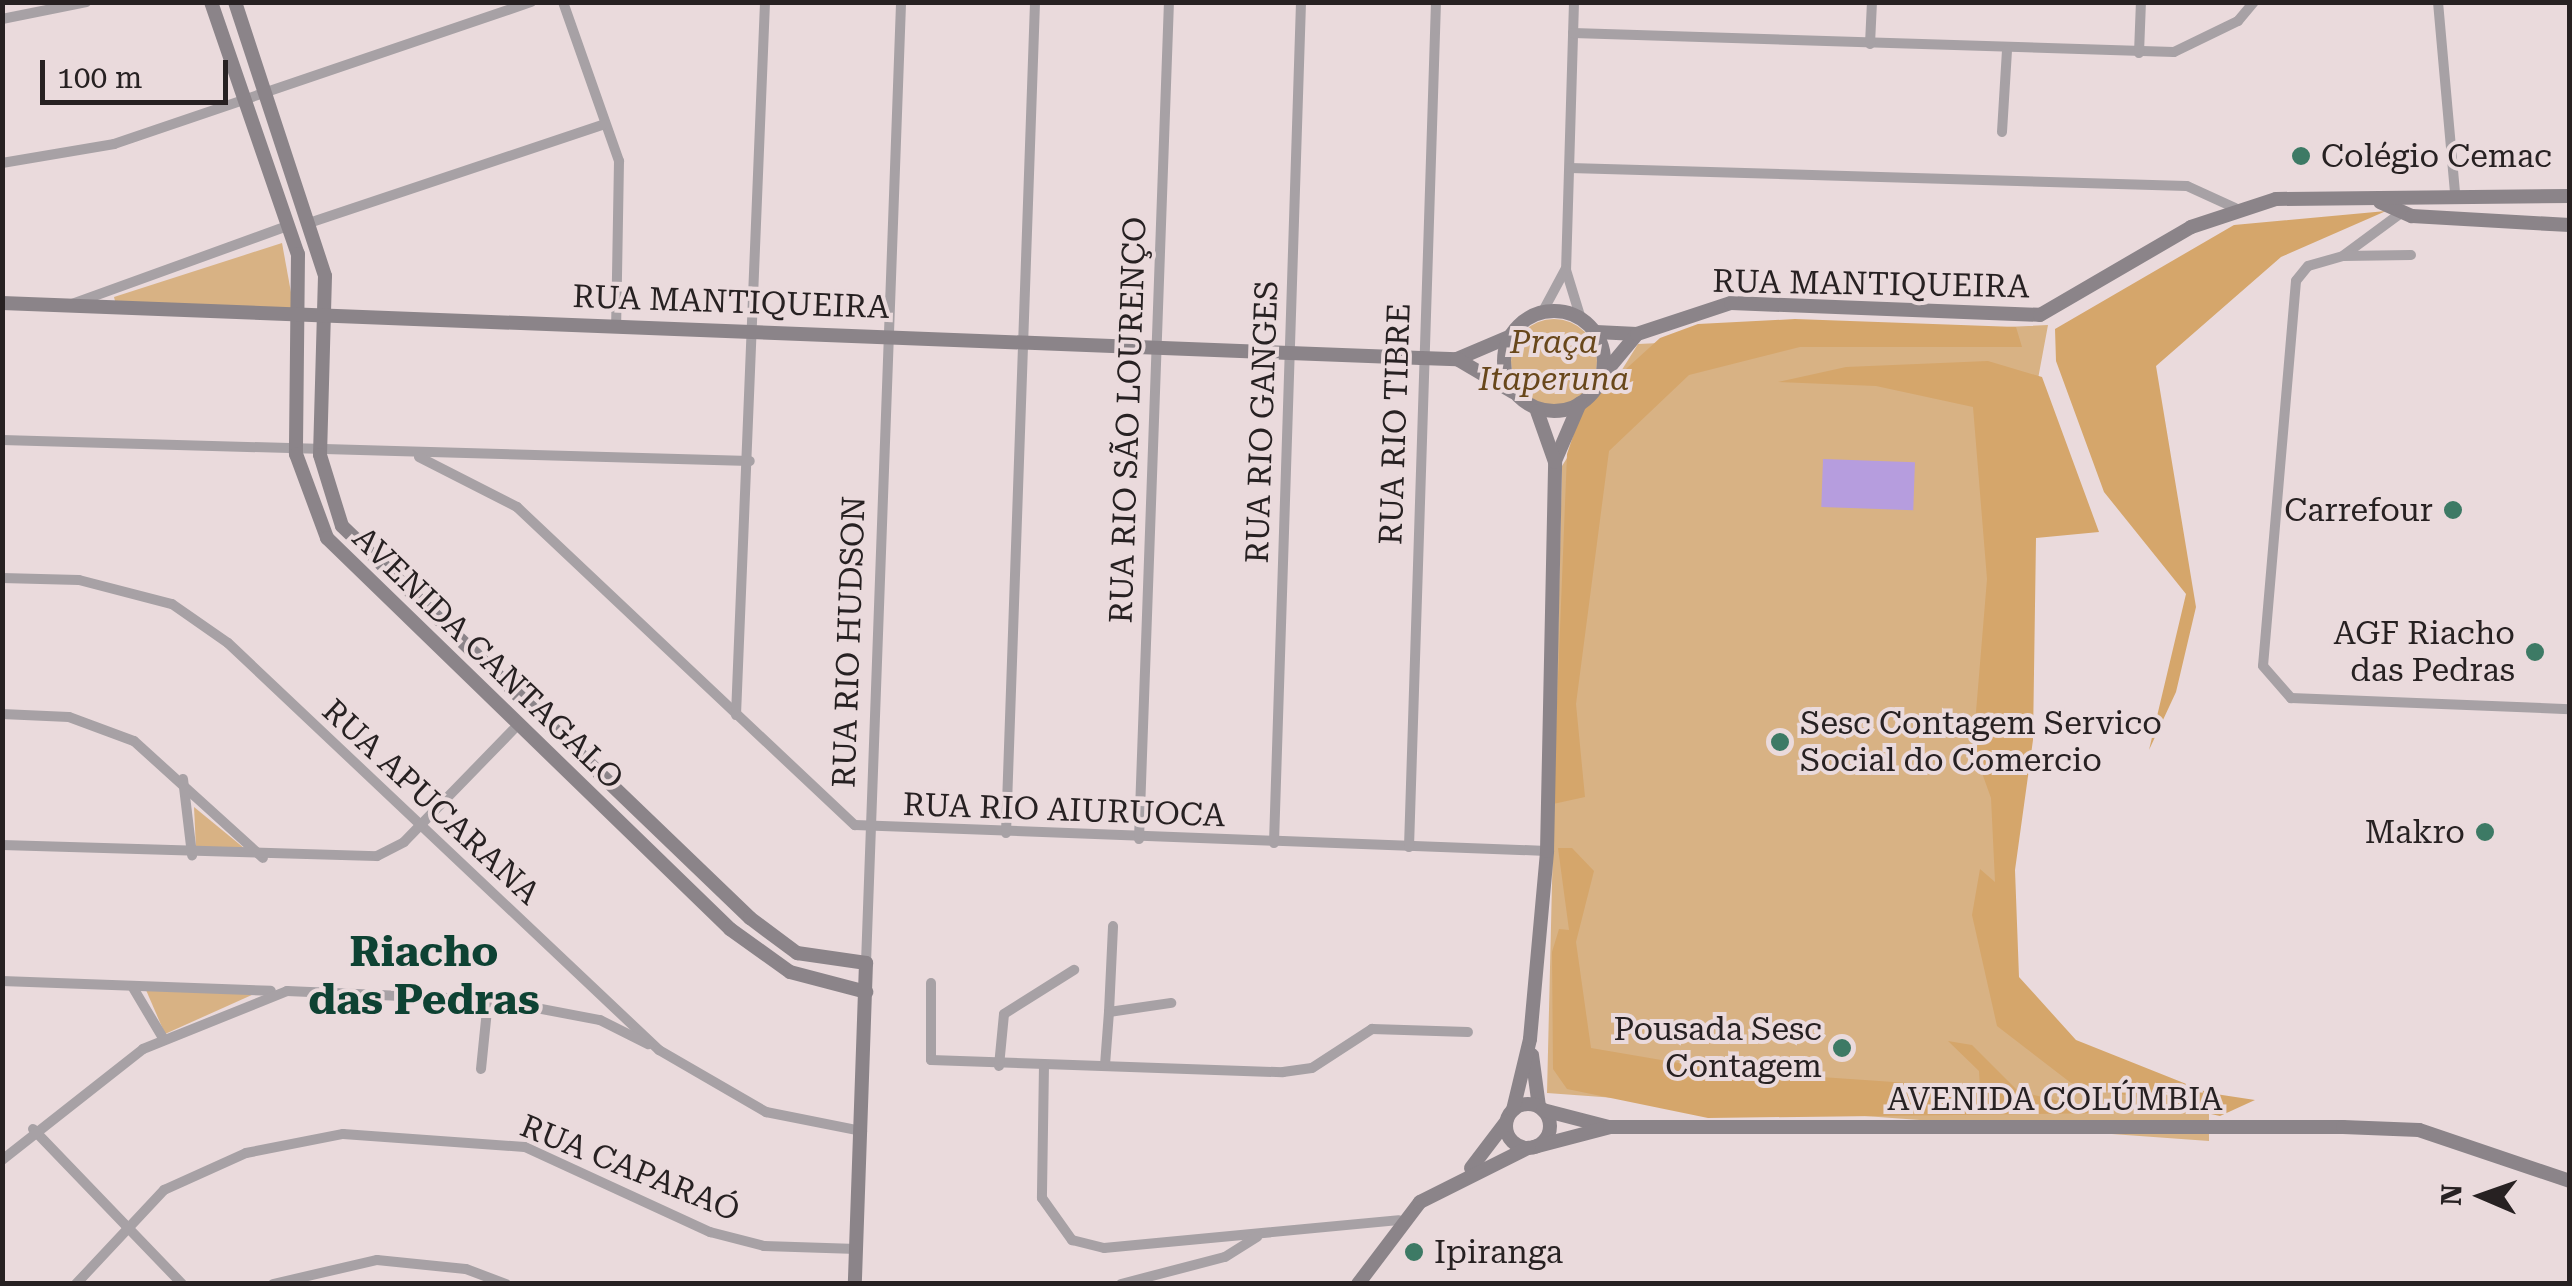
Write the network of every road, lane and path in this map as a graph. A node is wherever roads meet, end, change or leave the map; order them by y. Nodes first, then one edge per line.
1 (86, 2) edge
2 (211, 2) edge
3 (235, 2) edge
4 (532, 2) edge
5 (562, 2) edge
6 (766, 2) edge
7 (901, 2) edge
8 (1035, 2) edge
9 (1169, 2) edge
10 (1301, 2) edge
11 (1436, 2) edge
12 (1574, 2) edge
13 (1872, 2) edge
14 (2141, 2) edge
15 (2254, 2) edge
16 (2438, 2) edge
17 (2, 19) edge
18 (1573, 33) junction
19 (1870, 44) junction
20 (2007, 50) junction
21 (2139, 54) junction
22 (264, 96) junction
23 (243, 102) junction
24 (602, 125) junction
25 (2002, 132) dead end
26 (2, 163) edge
27 (1570, 168) junction
28 (2456, 194) junction
29 (2414, 196) junction
30 (2570, 196) edge
31 (2379, 202) junction
32 (2236, 208) junction
33 (2401, 213) junction
34 (309, 223) junction
35 (2570, 225) edge
36 (287, 226) junction
37 (2411, 255) dead end
38 (2343, 256) junction
39 (1566, 270) junction
40 (2, 303) edge
41 (70, 304) junction
42 (1543, 311) junction
43 (304, 316) junction
44 (328, 316) junction
45 (1581, 319) junction
46 (616, 324) junction
47 (751, 332) junction
48 (1596, 332) junction
49 (1638, 334) junction
50 (886, 335) junction
51 (1511, 336) junction
52 (1020, 340) junction
53 (1155, 343) junction
54 (1290, 352) junction
55 (1421, 358) junction
56 (1457, 359) junction
57 (1604, 376) junction
58 (1515, 393) junction
59 (1580, 403) junction
60 (1536, 411) junction
61 (2, 440) edge
62 (296, 454) junction
63 (320, 455) junction
64 (418, 457) junction
65 (750, 461) junction
66 (1555, 462) junction
67 (2, 578) edge
68 (2570, 709) edge
69 (2, 714) edge
70 (736, 715) junction
71 (517, 726) junction
72 (183, 778) junction
73 (419, 827) junction
74 (870, 828) junction
75 (1006, 834) junction
76 (1139, 839) junction
77 (1274, 843) junction
78 (2, 845) edge
79 (1408, 847) junction
80 (1547, 851) junction
81 (192, 856) junction
82 (263, 858) junction
83 (1113, 926) dead end
84 (866, 963) junction
85 (1074, 970) dead end
86 (2, 980) edge
87 (930, 983) dead end
88 (131, 985) junction
89 (287, 991) junction
90 (866, 992) junction
91 (488, 1000) junction
92 (1171, 1003) dead end
93 (1110, 1012) junction
94 (1468, 1032) dead end
95 (163, 1038) junction
96 (1530, 1039) junction
97 (659, 1050) junction
98 (1105, 1064) junction
99 (1044, 1065) junction
100 (1000, 1066) junction
101 (481, 1070) dead end
102 (1541, 1109) junction
103 (1510, 1116) junction
104 (1610, 1127) junction
105 (33, 1130) junction
106 (862, 1130) junction
107 (1531, 1148) junction
108 (2, 1160) edge
109 (1471, 1169) junction
110 (2570, 1182) edge
111 (1399, 1220) junction
112 (126, 1222) junction
113 (1258, 1237) junction
114 (857, 1249) junction
115 (76, 1284) edge
116 (182, 1284) edge
117 (274, 1284) edge
118 (506, 1284) edge
119 (856, 1284) edge
120 (1121, 1284) edge
121 (1358, 1284) edge

1 - 17 street
2 - 23 street, AVENIDA CANTAGALO
3 - 22 street, AVENIDA CANTAGALO
4 - 22 street
5 - 24 street
6 - 47 street
7 - 50 street, RUA RIO HUDSON
8 - 52 street
9 - 53 street, RUA RIO SÃO LOURENÇO
10 - 54 street, RUA RIO GANGES
11 - 55 street, RUA RIO TIBRE
12 - 18 street
13 - 19 street
14 - 21 street
15 - 21 street
16 - 28 street
18 - 19 street
18 - 27 street
19 - 20 street
20 - 21 street
20 - 25 street
22 - 23 street
22 - 34 street, AVENIDA CANTAGALO
23 - 26 street
23 - 36 street, AVENIDA CANTAGALO
24 - 34 street
24 - 46 street
27 - 32 street
27 - 39 street
28 - 29 street, RUA MANTIQUEIRA
28 - 30 street, RUA MANTIQUEIRA
29 - 31 street, RUA MANTIQUEIRA
29 - 33 street
31 - 32 street, RUA MANTIQUEIRA
31 - 33 street, RUA MANTIQUEIRA
32 - 49 street, RUA MANTIQUEIRA
33 - 35 street, RUA MANTIQUEIRA
33 - 38 street
34 - 44 street, AVENIDA CANTAGALO
36 - 41 street
36 - 43 street, AVENIDA CANTAGALO
37 - 38 street
38 - 68 street
39 - 42 street
39 - 45 street
40 - 41 street, RUA MANTIQUEIRA
41 - 43 street, RUA MANTIQUEIRA
42 - 45 street
42 - 51 street
43 - 44 street, RUA MANTIQUEIRA
43 - 62 street, AVENIDA CANTAGALO
44 - 46 street, RUA MANTIQUEIRA
44 - 63 street, AVENIDA CANTAGALO
45 - 48 street
46 - 47 street, RUA MANTIQUEIRA
47 - 50 street, RUA MANTIQUEIRA
47 - 65 street
48 - 49 street, RUA MANTIQUEIRA
48 - 57 street
49 - 57 street
50 - 52 street, RUA MANTIQUEIRA
50 - 74 street, RUA RIO HUDSON
51 - 56 street, RUA MANTIQUEIRA
51 - 58 street
52 - 53 street, RUA MANTIQUEIRA
52 - 75 street
53 - 54 street, RUA MANTIQUEIRA
53 - 76 street, RUA RIO SÃO LOURENÇO
54 - 55 street, RUA MANTIQUEIRA
54 - 77 street, RUA RIO GANGES
55 - 56 street, RUA MANTIQUEIRA
55 - 79 street, RUA RIO TIBRE
56 - 58 street, RUA MANTIQUEIRA
57 - 59 street
58 - 60 street
59 - 60 street
59 - 66 street
60 - 66 street
61 - 62 street
62 - 63 street
62 - 71 street, AVENIDA CANTAGALO
63 - 64 street
63 - 84 street, AVENIDA CANTAGALO
64 - 65 street
64 - 70 street, RUA RIO AIURUOCA
65 - 70 street
66 - 80 street
67 - 73 street, RUA APUCARANA
69 - 72 street
70 - 74 street, RUA RIO AIURUOCA
71 - 73 street
71 - 90 street, AVENIDA CANTAGALO
72 - 81 street
72 - 82 street
73 - 82 street
73 - 97 street, RUA APUCARANA
74 - 75 street, RUA RIO AIURUOCA
74 - 84 street, RUA RIO HUDSON
75 - 76 street, RUA RIO AIURUOCA
76 - 77 street, RUA RIO AIURUOCA
77 - 79 street, RUA RIO AIURUOCA
78 - 81 street
79 - 80 street, RUA RIO AIURUOCA
80 - 96 street
81 - 82 street
83 - 93 street
84 - 90 street, RUA RIO HUDSON
85 - 100 street
86 - 88 street
87 - 100 street
88 - 89 street
88 - 95 street
89 - 91 street
89 - 95 street
90 - 106 street, RUA RIO HUDSON
91 - 97 street
91 - 101 street
92 - 93 street
93 - 98 street
94 - 98 street
95 - 105 street
96 - 102 street
96 - 103 street
97 - 106 street, RUA APUCARANA
98 - 99 street
99 - 100 street
99 - 113 street
102 - 103 street
102 - 104 street
102 - 107 street
103 - 107 street
103 - 109 street
104 - 107 street, AVENIDA COLÚMBIA
104 - 110 street, AVENIDA COLÚMBIA
105 - 108 street
105 - 112 street
106 - 114 street, RUA RIO HUDSON
107 - 109 street, AVENIDA COLÚMBIA
109 - 111 street
111 - 113 street
111 - 121 street
112 - 114 street, RUA CAPARAÓ
112 - 115 street, RUA CAPARAÓ
112 - 116 street
113 - 120 street
114 - 119 street, RUA RIO HUDSON
117 - 118 street

